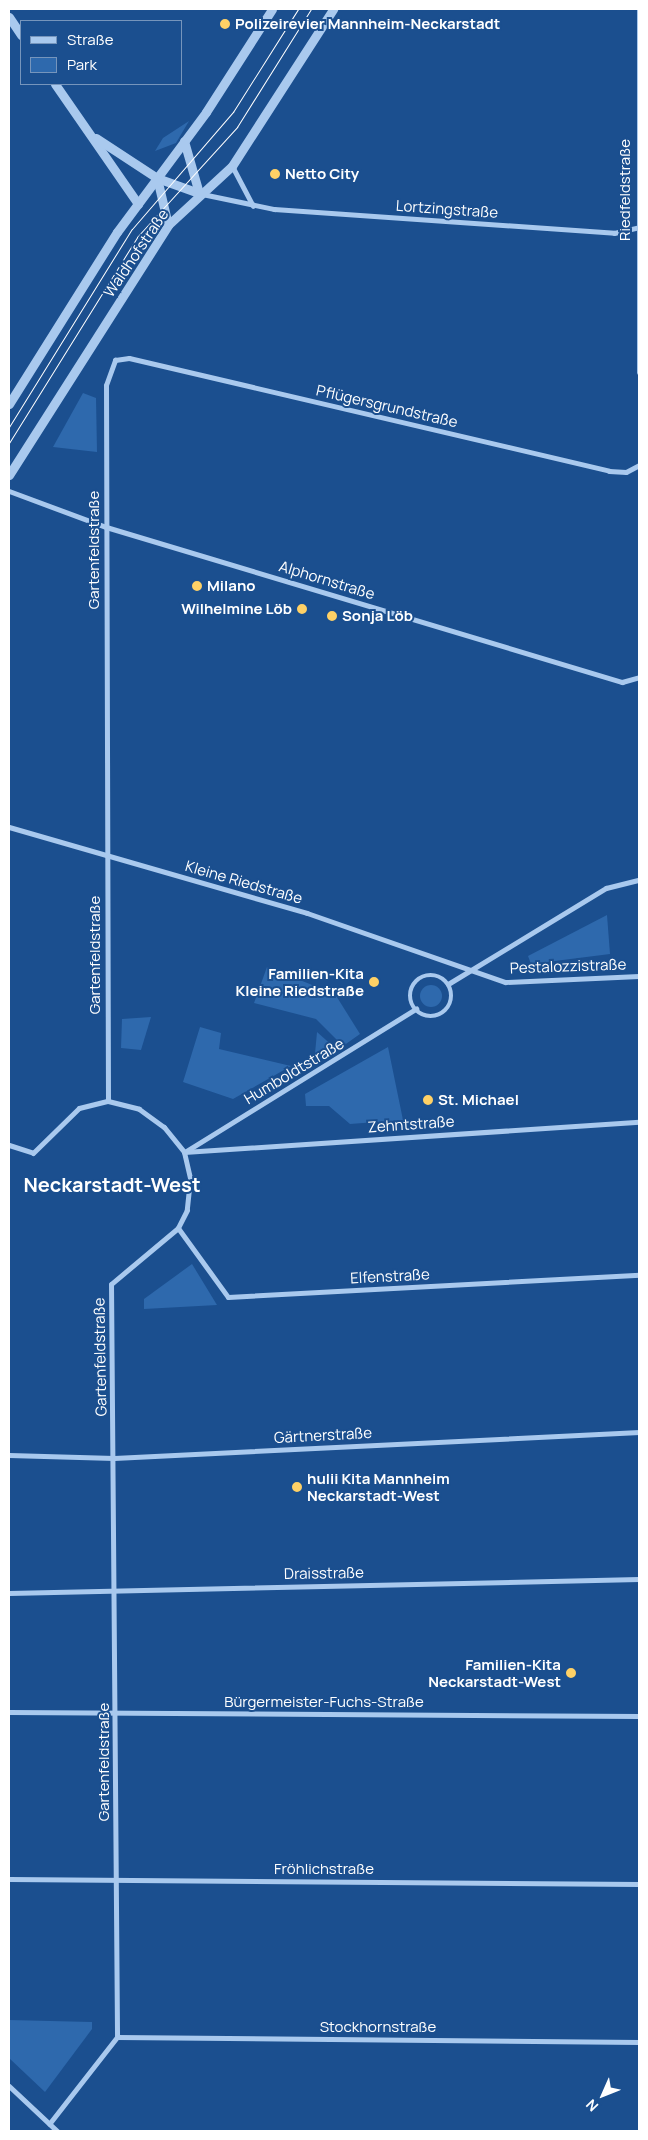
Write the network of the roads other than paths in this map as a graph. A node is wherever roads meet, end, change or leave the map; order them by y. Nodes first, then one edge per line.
1 (272, 9) edge
2 (333, 9) edge
3 (639, 9) edge
4 (9, 17) edge
5 (639, 31) edge
6 (20, 34) edge
7 (56, 85) edge
8 (94, 137) junction
9 (184, 141) junction
10 (232, 166) junction
11 (157, 178) junction
12 (199, 193) junction
13 (138, 204) junction
14 (253, 206) junction
15 (168, 225) junction
16 (638, 228) edge
17 (129, 358) joint
18 (639, 372) edge
19 (9, 404) edge
20 (639, 465) edge
21 (9, 475) edge
22 (9, 491) edge
23 (106, 527) junction
24 (639, 677) edge
25 (9, 827) edge
26 (107, 855) junction
27 (639, 880) edge
28 (470, 971) junction
29 (639, 976) edge
30 (448, 984) junction
31 (416, 1010) junction
32 (108, 1101) junction
33 (639, 1122) edge
34 (9, 1145) edge
35 (184, 1152) junction
36 (178, 1228) junction
37 (639, 1275) edge
38 (639, 1432) edge
39 (9, 1456) edge
40 (114, 1458) junction
41 (639, 1579) edge
42 (116, 1591) junction
43 (9, 1593) edge
44 (9, 1712) edge
45 (116, 1713) junction
46 (639, 1716) edge
47 (9, 1879) edge
48 (117, 1880) junction
49 (639, 1884) edge
50 (117, 2037) junction
51 (639, 2042) edge
52 (9, 2086) edge
53 (49, 2124) junction
54 (57, 2131) edge

1 - 9 street, Waldhofstraße
2 - 10 street, Waldhofstraße
3 - 5 street, Riedfeldstraße
4 - 6 street
5 - 16 street, Riedfeldstraße
7 - 8 street
8 - 11 street
8 - 13 street
9 - 11 street, Waldhofstraße
9 - 12 street
10 - 12 street, Waldhofstraße
10 - 14 street
11 - 12 street
11 - 13 street, Waldhofstraße
11 - 15 street
12 - 14 street, Lortzingstraße
12 - 15 street, Waldhofstraße
13 - 19 street, Waldhofstraße
14 - 16 street, Lortzingstraße
15 - 21 street, Waldhofstraße
16 - 18 street, Riedfeldstraße
17 - 20 street, Pflügersgrundstraße
17 - 23 street, Gartenfeldstraße
22 - 23 street, Alphornstraße
23 - 24 street, Alphornstraße
23 - 26 street, Gartenfeldstraße
25 - 26 street, Kleine Riedstraße
26 - 28 street, Kleine Riedstraße
26 - 32 street, Gartenfeldstraße
27 - 28 street
28 - 29 street, Pestalozzistraße
28 - 30 street
30 - 31 street
30 - 31 street
31 - 35 street, Humboldtstraße
32 - 34 street
32 - 35 street, Gartenfeldstraße
33 - 35 street, Zehntstraße
35 - 36 street, Gartenfeldstraße
36 - 37 street, Elfenstraße
36 - 40 street, Gartenfeldstraße
38 - 40 street, Gärtnerstraße
39 - 40 street, Gärtnerstraße
40 - 42 street, Gartenfeldstraße
41 - 42 street, Draisstraße
42 - 43 street, Draisstraße
42 - 45 street, Gartenfeldstraße
44 - 45 street, Bürgermeister-Fuchs-Straße
45 - 46 street, Bürgermeister-Fuchs-Straße
45 - 48 street, Gartenfeldstraße
47 - 48 street, Fröhlichstraße
48 - 49 street, Fröhlichstraße
48 - 50 street, Gartenfeldstraße
50 - 51 street, Stockhornstraße
50 - 53 street
52 - 53 street
53 - 54 street

